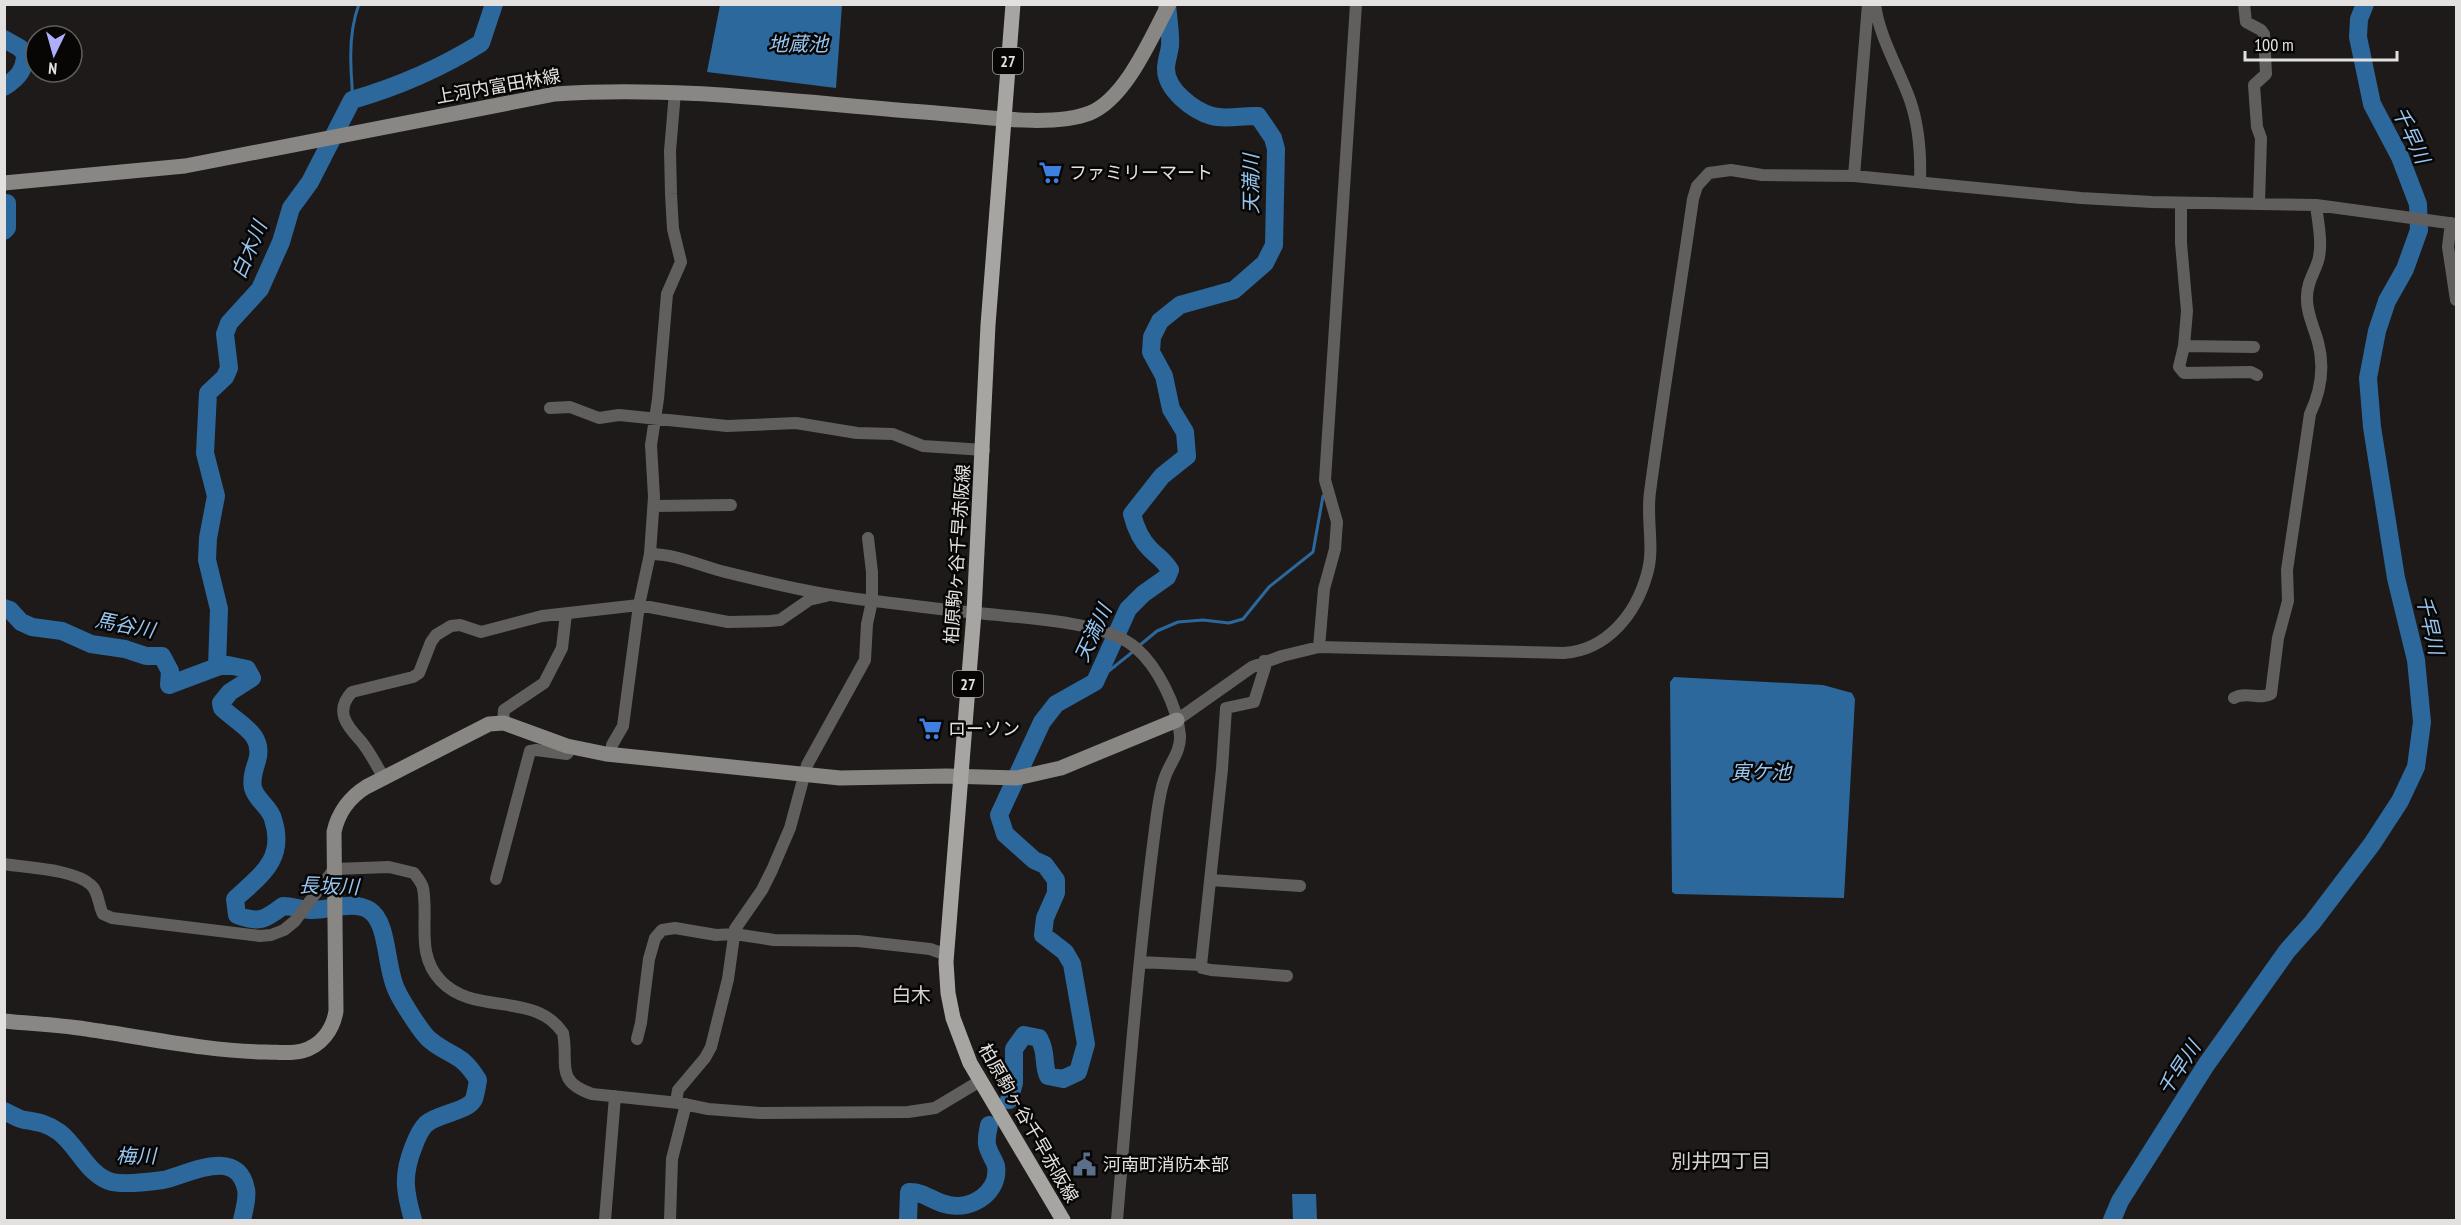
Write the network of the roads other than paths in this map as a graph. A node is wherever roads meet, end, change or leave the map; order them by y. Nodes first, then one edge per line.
1 (1013, 4) edge
2 (1169, 4) edge
3 (1356, 4) edge
4 (1868, 4) edge
5 (1875, 4) edge
6 (2244, 4) edge
7 (675, 92) junction
8 (1004, 118) junction
9 (1854, 176) junction
10 (1920, 182) junction
11 (4, 183) edge
12 (2181, 203) junction
13 (2259, 203) junction
14 (2316, 206) junction
15 (2450, 223) edge
16 (2457, 300) edge
17 (2184, 346) junction
18 (2254, 347) dead end
19 (2257, 375) dead end
20 (550, 408) dead end
21 (655, 418) junction
22 (984, 450) junction
23 (731, 505) dead end
24 (654, 506) junction
25 (868, 538) dead end
26 (650, 554) junction
27 (836, 596) junction
28 (872, 601) junction
29 (639, 605) junction
30 (974, 613) junction
31 (566, 614) junction
32 (1319, 646) junction
33 (1264, 661) junction
34 (2234, 698) dead end
35 (1177, 720) junction
36 (502, 723) junction
37 (571, 748) junction
38 (611, 755) junction
39 (804, 774) junction
40 (383, 776) junction
41 (961, 776) junction
42 (4, 864) edge
43 (334, 869) junction
44 (496, 879) dead end
45 (1210, 880) junction
46 (1300, 886) dead end
47 (735, 934) junction
48 (947, 955) junction
49 (1140, 962) junction
50 (1201, 965) junction
51 (1287, 976) dead end
52 (4, 1021) edge
53 (637, 1039) dead end
54 (980, 1081) junction
55 (615, 1096) junction
56 (681, 1103) junction
57 (605, 1221) edge
58 (670, 1221) edge
59 (1064, 1221) edge
60 (1117, 1221) edge

1 - 8 main road, 柏原駒ヶ谷千早赤阪線 / 27
2 - 8 street, 上河内富田林線
3 - 32 street
4 - 9 street
5 - 10 street
6 - 13 street
7 - 8 street, 上河内富田林線
7 - 11 street, 上河内富田林線
7 - 21 street
8 - 22 main road, 柏原駒ヶ谷千早赤阪線 / 27
9 - 10 street
9 - 32 street
10 - 12 street
12 - 13 street
12 - 17 street
13 - 14 street
14 - 15 street
14 - 34 street
15 - 16 street
17 - 18 street
17 - 19 street
20 - 21 street
21 - 22 street
21 - 24 street
22 - 30 main road, 柏原駒ヶ谷千早赤阪線 / 27
23 - 24 street
24 - 26 street
25 - 28 street
26 - 27 street
26 - 29 street
27 - 28 street
27 - 29 street
28 - 30 street
28 - 39 street
29 - 31 street
29 - 38 street
30 - 35 street
30 - 41 main road, 柏原駒ヶ谷千早赤阪線 / 27
31 - 36 street
31 - 40 street
32 - 33 street
33 - 35 street
33 - 45 street
35 - 41 street
35 - 49 street
36 - 37 street
36 - 40 street
37 - 38 street
37 - 44 street
38 - 39 street
39 - 41 street
39 - 47 street
40 - 43 street
41 - 48 main road, 柏原駒ヶ谷千早赤阪線 / 27
42 - 43 street
43 - 52 street
43 - 55 street
45 - 46 street
45 - 50 street
47 - 48 street
47 - 53 street
47 - 56 street
48 - 54 main road, 柏原駒ヶ谷千早赤阪線 / 27
49 - 50 street
49 - 60 street
50 - 51 street
54 - 56 street
54 - 59 main road, 柏原駒ヶ谷千早赤阪線 / 27
55 - 56 street
55 - 57 street
56 - 58 street

